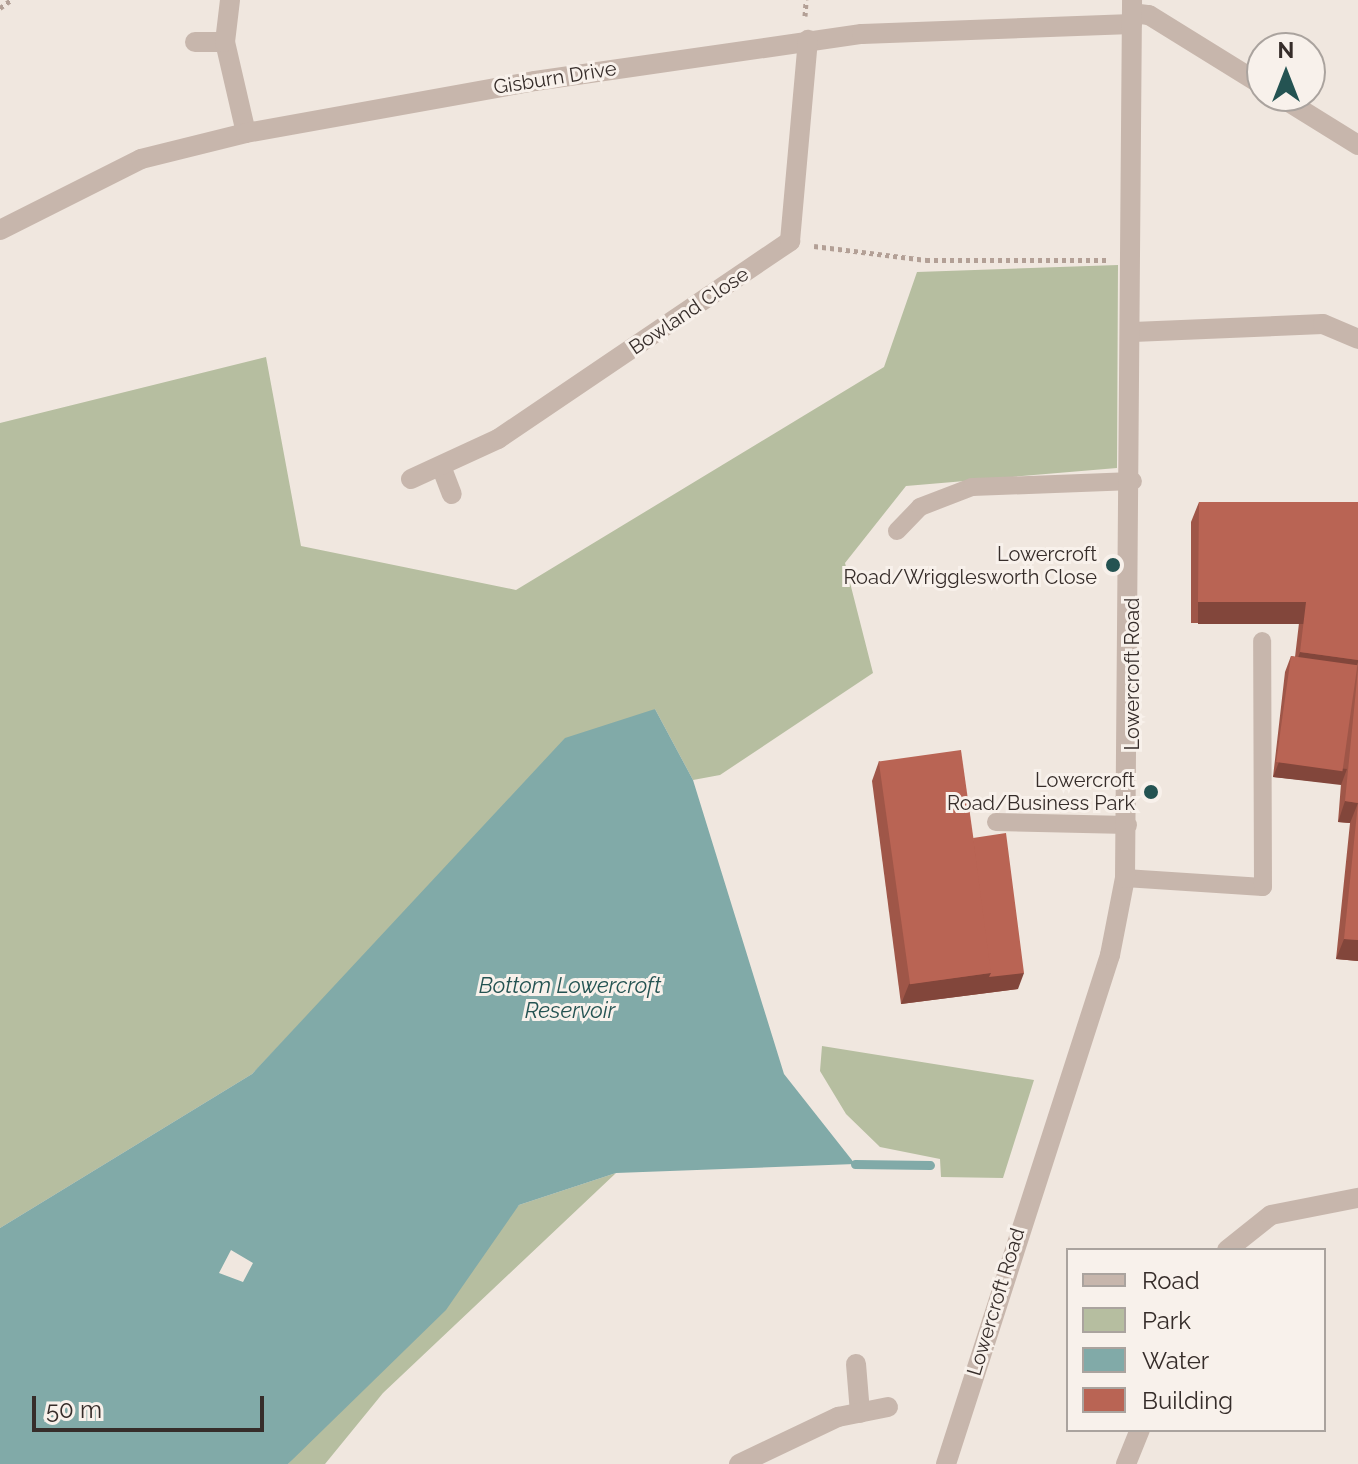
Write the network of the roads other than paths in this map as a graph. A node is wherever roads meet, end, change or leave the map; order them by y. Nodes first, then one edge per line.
1 (230, 0) edge
2 (1132, 12) edge
3 (808, 40) junction
4 (195, 42) dead end
5 (225, 42) junction
6 (1246, 75) edge
7 (1305, 112) edge
8 (246, 133) junction
9 (1358, 145) edge
10 (0, 230) edge
11 (1133, 332) junction
12 (1358, 339) edge
13 (441, 466) junction
14 (411, 479) dead end
15 (1133, 481) junction
16 (452, 494) dead end
17 (897, 531) dead end
18 (1262, 641) dead end
19 (996, 822) dead end
20 (1128, 825) junction
21 (1125, 878) junction
22 (1358, 1198) edge
23 (1230, 1248) edge
24 (856, 1364) dead end
25 (888, 1407) dead end
26 (860, 1413) junction
27 (1139, 1432) edge
28 (739, 1464) edge
29 (946, 1464) edge
30 (1126, 1464) edge

1 - 5 street
2 - 3 street, Gisburn Drive
2 - 6 street
2 - 11 street, Lowercroft Road
3 - 8 street, Gisburn Drive
3 - 13 street, Bowland Close
4 - 5 street
5 - 8 street
7 - 9 street
8 - 10 street, Gisburn Drive
11 - 12 street
11 - 15 street, Lowercroft Road
13 - 14 street, Bowland Close
13 - 16 street
15 - 17 lane
15 - 20 street, Lowercroft Road
18 - 21 lane
19 - 20 lane
20 - 21 street, Lowercroft Road
21 - 29 street, Lowercroft Road
22 - 23 street
24 - 26 street
25 - 26 street
26 - 28 street
27 - 30 street

